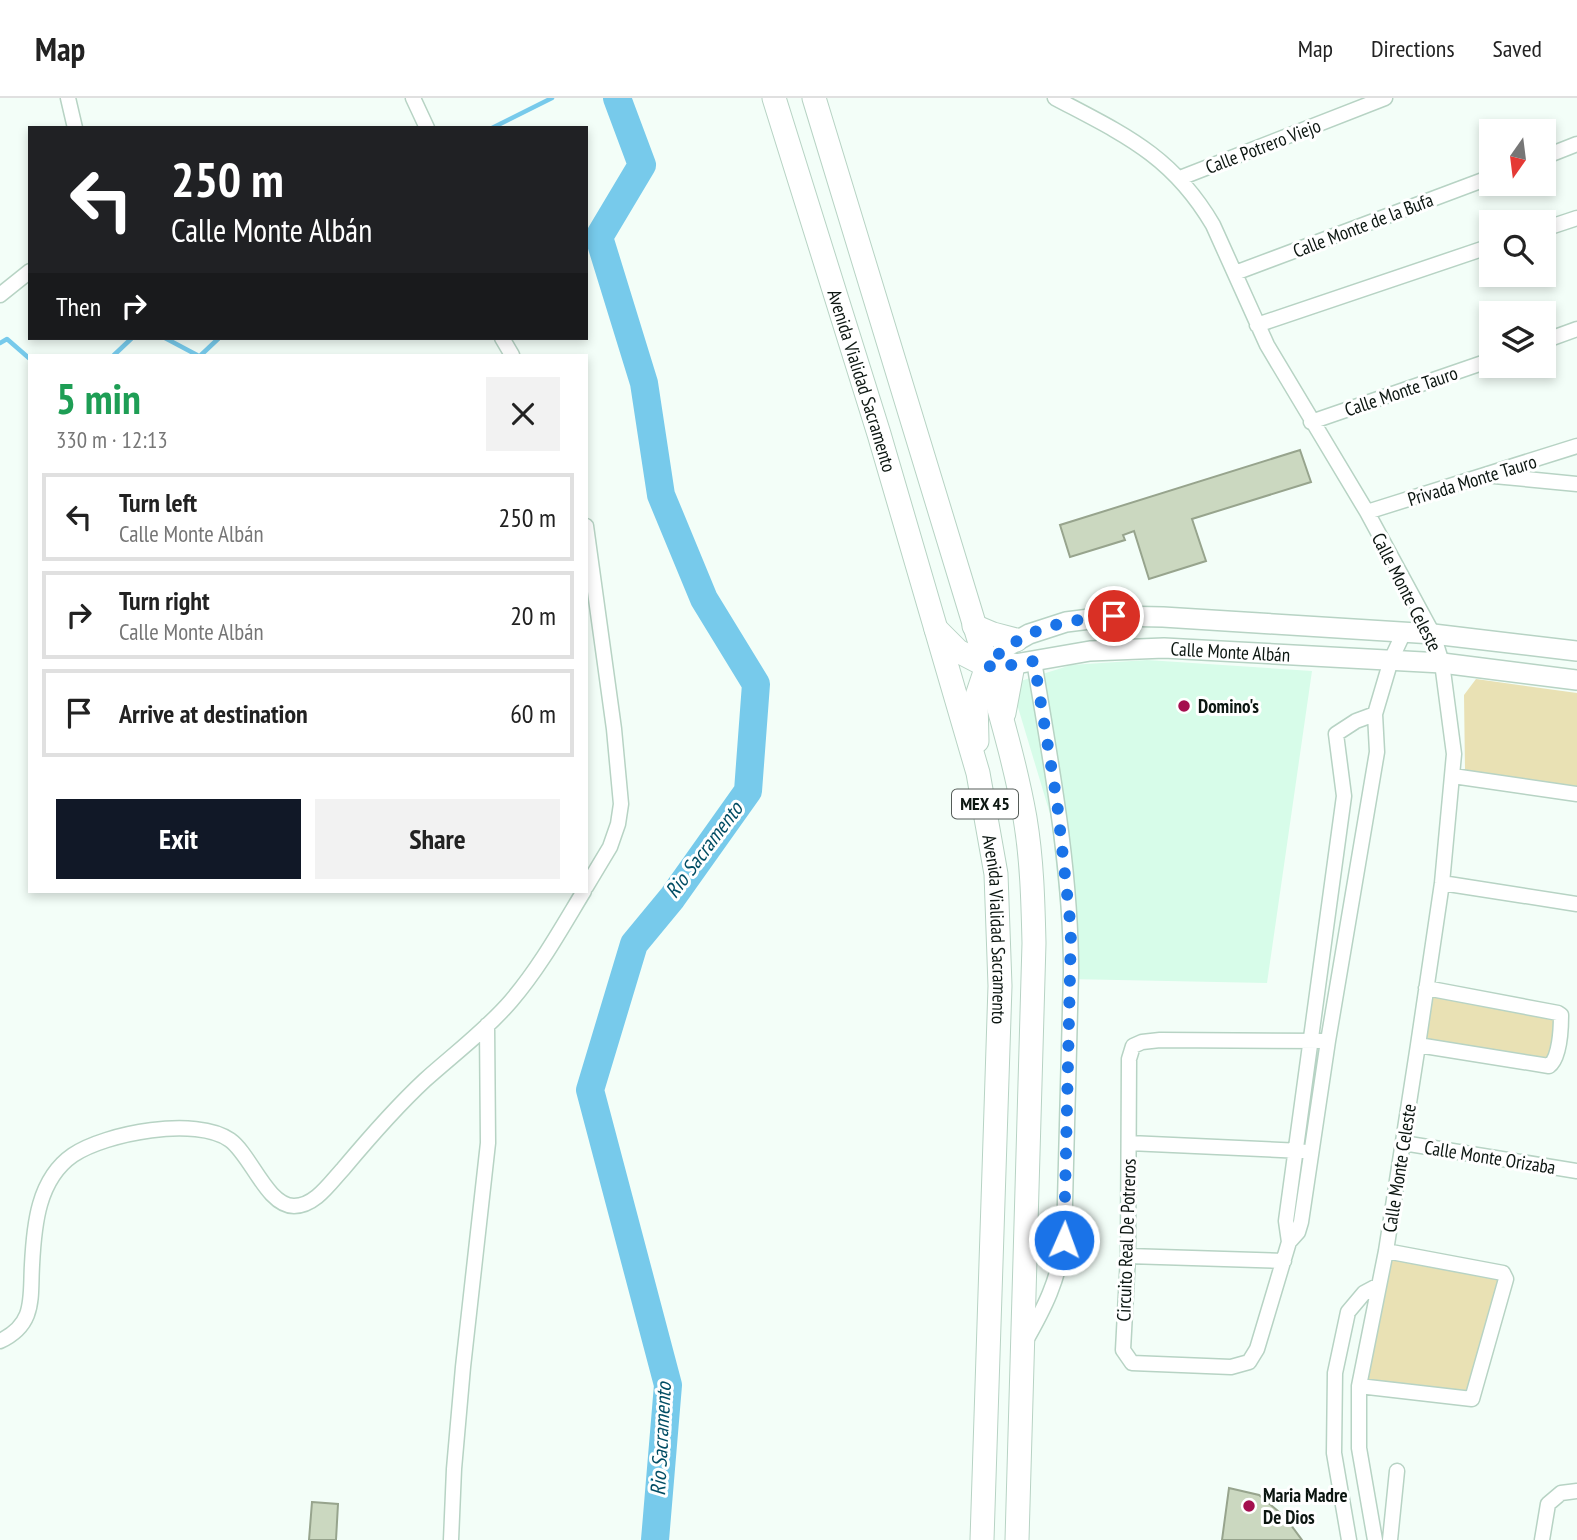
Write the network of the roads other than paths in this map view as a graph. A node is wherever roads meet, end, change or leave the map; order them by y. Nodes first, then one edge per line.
1 (68, 98) edge
2 (413, 98) edge
3 (774, 98) edge
4 (1055, 98) edge
5 (1385, 98) edge
6 (816, 101) edge
7 (75, 126) edge
8 (426, 126) edge
9 (1577, 144) edge
10 (1556, 152) edge
11 (1180, 178) junction
12 (1479, 182) edge
13 (1577, 218) edge
14 (1556, 225) edge
15 (1479, 250) edge
16 (28, 273) edge
17 (1235, 273) junction
18 (0, 295) edge
19 (1257, 325) junction
20 (1577, 330) edge
21 (1556, 337) edge
22 (1479, 364) edge
23 (1311, 422) junction
24 (1577, 446) edge
25 (1489, 475) junction
26 (1577, 484) edge
27 (1367, 512) junction
28 (588, 541) edge
29 (974, 626) junction
30 (933, 627) junction
31 (1404, 632) junction
32 (1433, 634) junction
33 (1016, 640) junction
34 (1577, 652) edge
35 (1391, 660) junction
36 (1024, 663) junction
37 (1442, 663) junction
38 (986, 666) junction
39 (1577, 680) edge
40 (1376, 714) junction
41 (1003, 723) junction
42 (978, 773) junction
43 (1453, 776) junction
44 (1577, 794) edge
45 (1442, 883) junction
46 (588, 884) edge
47 (583, 893) edge
48 (1577, 904) edge
49 (1426, 988) junction
50 (487, 1025) junction
51 (1310, 1040) junction
52 (1328, 1041) junction
53 (1418, 1045) junction
54 (1129, 1143) junction
55 (1403, 1143) junction
56 (1295, 1150) junction
57 (1312, 1152) junction
58 (1577, 1171) edge
59 (1289, 1242) junction
60 (1386, 1251) junction
61 (1128, 1256) junction
62 (1284, 1261) junction
63 (1379, 1285) junction
64 (0, 1341) edge
65 (1023, 1347) junction
66 (1359, 1386) junction
67 (1359, 1448) junction
68 (1334, 1453) junction
69 (1397, 1471) dead end
70 (1577, 1491) edge
71 (451, 1540) edge
72 (982, 1540) edge
73 (1017, 1540) edge
74 (1349, 1540) edge
75 (1376, 1540) edge
76 (1390, 1540) edge
77 (1542, 1540) edge

1 - 7 street
2 - 8 street
3 - 30 highway, Avenida Vialidad Sacramento / MEX 45
4 - 11 street, Calle Monte Celeste
5 - 11 street, Calle Potrero Viejo
6 - 29 highway, Avenida Vialidad Sacramento / MEX 45
9 - 10 street
11 - 17 street, Calle Monte Celeste
12 - 17 street, Calle Monte de la Bufa
13 - 14 street
15 - 19 street
16 - 18 street
17 - 19 street, Calle Monte Celeste
19 - 23 street, Calle Monte Celeste
20 - 21 street
22 - 23 street, Calle Monte Tauro
23 - 27 street, Calle Monte Celeste
24 - 25 street, Privada Monte Tauro
25 - 26 street
25 - 27 street, Privada Monte Tauro
27 - 32 street, Calle Monte Celeste
28 - 46 street
29 - 33 highway
29 - 38 highway, Avenida Vialidad Sacramento / MEX 45
30 - 38 highway
30 - 42 highway, Avenida Vialidad Sacramento / MEX 45
31 - 32 main road, Calle Monte Albán
31 - 33 main road, Calle Monte Albán
31 - 35 street, Circuito Real De Potreros
32 - 34 main road, Calle Monte Albán
32 - 37 street, Calle Monte Celeste
33 - 38 main road, Calle Monte Albán
35 - 36 main road, Calle Monte Albán
35 - 37 main road, Calle Monte Albán
35 - 40 street, Circuito Real De Potreros
36 - 38 main road, Calle Monte Albán
36 - 41 highway
36 - 65 street
37 - 39 main road, Calle Monte Albán
37 - 43 street, Calle Monte Celeste
38 - 41 highway, Avenida Vialidad Sacramento / MEX 45
38 - 42 highway
40 - 51 street, Circuito Real De Potreros
40 - 52 street, Circuito Real De Potreros
41 - 65 highway, Avenida Vialidad Sacramento / MEX 45
42 - 72 highway, Avenida Vialidad Sacramento / MEX 45
43 - 44 street
43 - 45 street, Calle Monte Celeste
45 - 48 street
45 - 49 street, Calle Monte Celeste
47 - 50 street
49 - 53 street, Calle Monte Celeste
49 - 53 street
50 - 64 street
50 - 71 street
51 - 52 street, Circuito Real De Potreros
51 - 54 street, Circuito Real De Potreros
51 - 56 street, Circuito Real De Potreros
52 - 57 street, Circuito Real De Potreros
53 - 55 street, Calle Monte Celeste
54 - 56 street
54 - 61 street, Circuito Real De Potreros
55 - 58 street, Calle Monte Orizaba
55 - 60 street, Calle Monte Celeste
56 - 57 street
56 - 59 street, Circuito Real De Potreros
57 - 59 street, Circuito Real De Potreros
59 - 62 street, Circuito Real De Potreros
60 - 63 street, Calle Monte Celeste
60 - 66 street
61 - 62 street
61 - 62 street, Circuito Real De Potreros
63 - 66 street, Calle Monte Celeste
63 - 68 street
65 - 73 highway, Avenida Vialidad Sacramento / MEX 45
66 - 67 street, Calle Monte Celeste
67 - 68 street
67 - 75 street, Calle Monte Celeste
68 - 74 street
69 - 76 street
70 - 77 street

